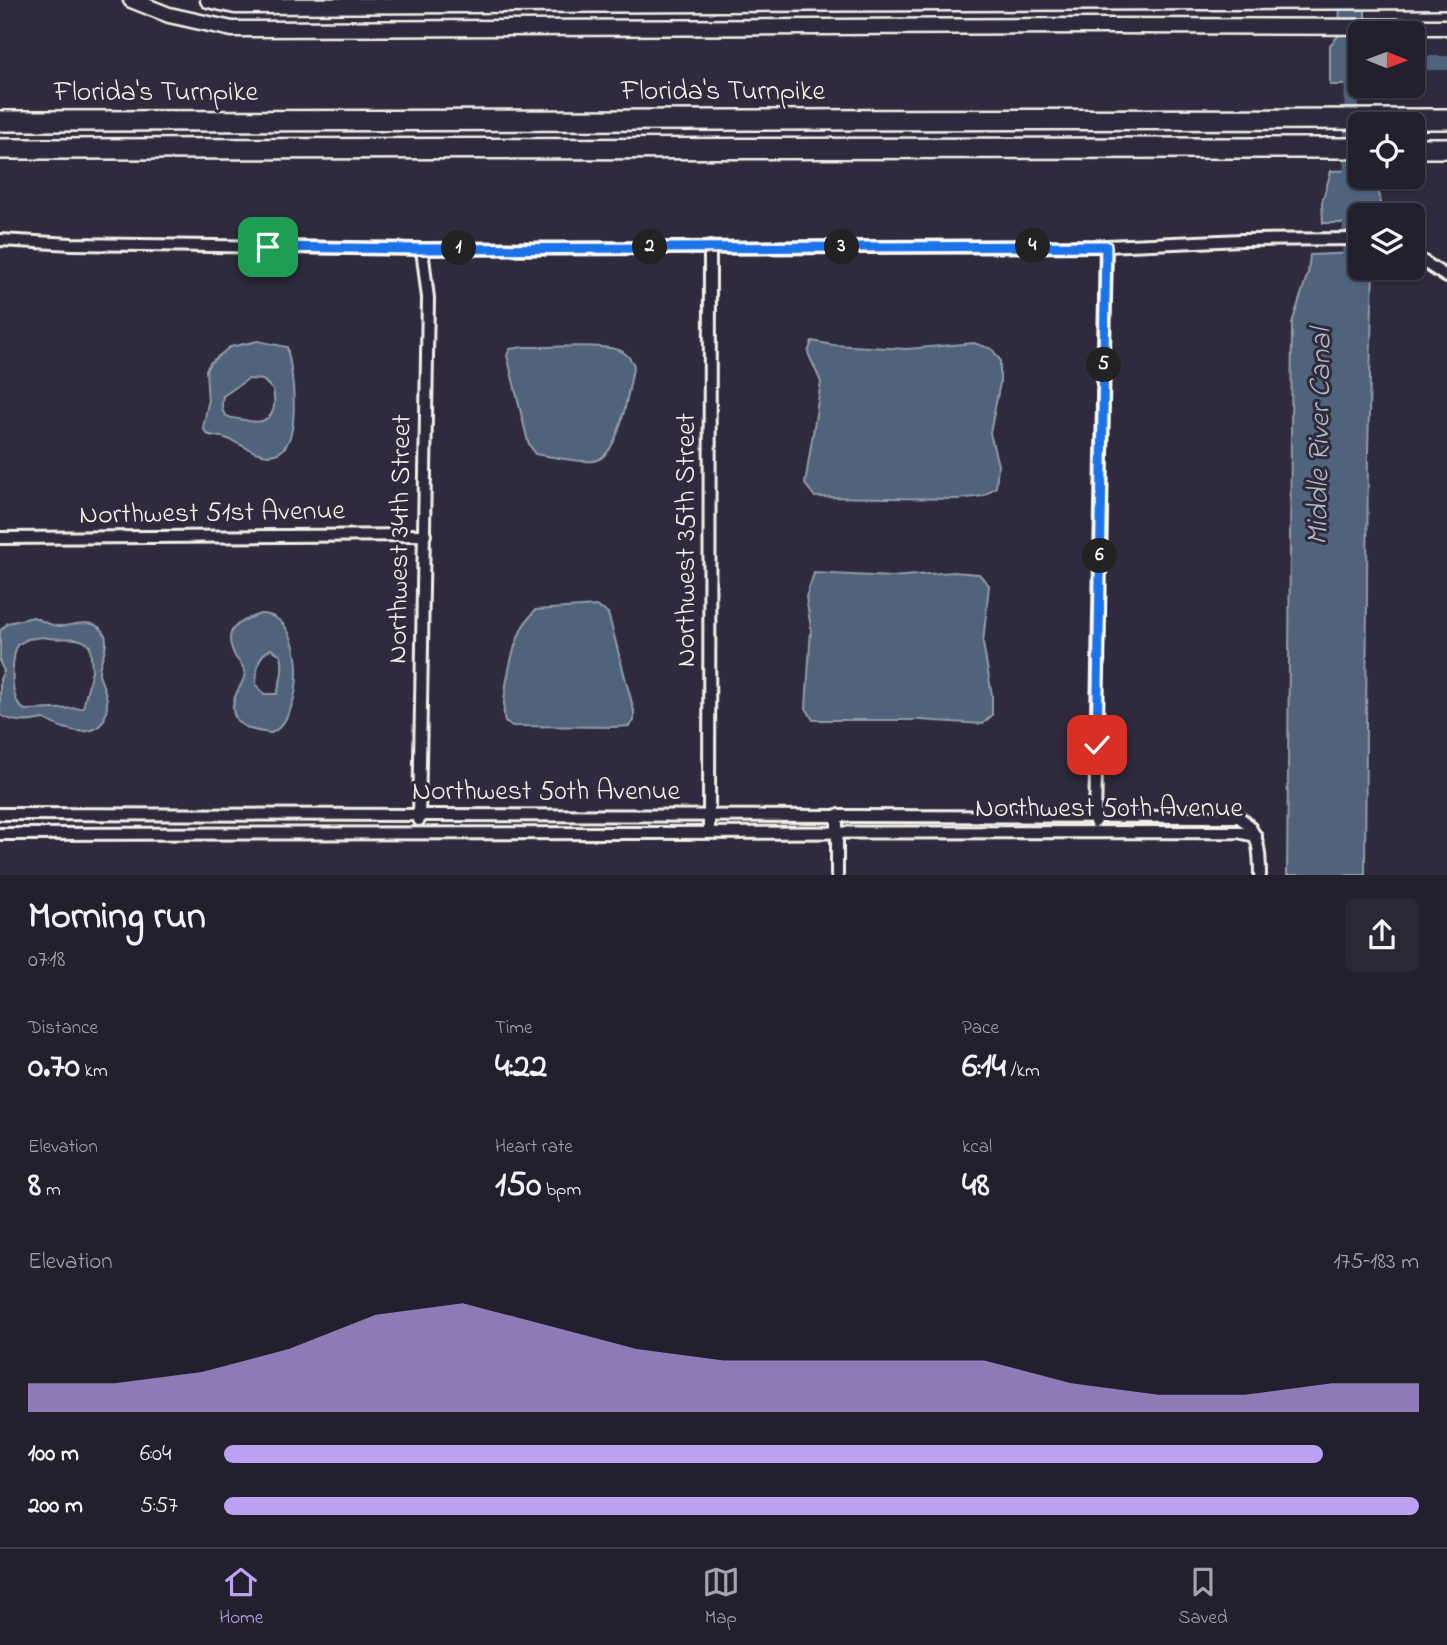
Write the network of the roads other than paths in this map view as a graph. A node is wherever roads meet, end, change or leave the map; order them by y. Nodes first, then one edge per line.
1 (131, 0) edge
2 (208, 0) edge
3 (1334, 1) edge
4 (1370, 1) edge
5 (1447, 1) edge
6 (1447, 27) edge
7 (1447, 119) edge
8 (0, 121) edge
9 (1348, 148) edge
10 (1425, 148) edge
11 (1447, 148) edge
12 (0, 149) edge
13 (1348, 239) edge
14 (0, 240) edge
15 (1106, 246) junction
16 (710, 247) junction
17 (422, 249) junction
18 (1425, 263) edge
19 (1447, 277) edge
20 (425, 534) junction
21 (0, 538) edge
22 (0, 814) edge
23 (709, 814) junction
24 (51, 815) junction
25 (167, 815) junction
26 (291, 815) junction
27 (419, 815) junction
28 (837, 815) junction
29 (1096, 816) junction
30 (418, 831) junction
31 (291, 832) junction
32 (709, 832) junction
33 (837, 832) junction
34 (1095, 832) junction
35 (167, 833) junction
36 (0, 834) edge
37 (51, 834) junction
38 (1256, 836) junction
39 (837, 875) edge
40 (1260, 875) edge

1 - 6 main road
2 - 3 main road
3 - 4 main road
4 - 5 main road
7 - 8 highway, Florida's Turnpike
9 - 12 highway, Florida's Turnpike
10 - 11 highway
13 - 15 street
14 - 17 street
15 - 16 street
15 - 29 street
16 - 17 street
16 - 23 street, Northwest 35th Street
17 - 20 street, Northwest 34th Street
18 - 19 street
20 - 21 street, Northwest 51st Avenue
20 - 27 street, Northwest 34th Street
22 - 24 street, Northwest 50th Avenue
23 - 27 street, Northwest 50th Avenue
23 - 28 street, Northwest 50th Avenue
23 - 32 street, Northwest 35th Street
24 - 25 street, Northwest 50th Avenue
24 - 37 street
25 - 26 street, Northwest 50th Avenue
25 - 35 street
26 - 27 street, Northwest 50th Avenue
26 - 31 street
27 - 30 street, Northwest 34th Street
28 - 29 street, Northwest 50th Avenue
28 - 33 street
29 - 34 street
29 - 38 street, Northwest 50th Avenue
30 - 31 street, Northwest 50th Avenue
30 - 32 street, Northwest 50th Avenue
31 - 35 street, Northwest 50th Avenue
32 - 33 street, Northwest 50th Avenue
33 - 34 street, Northwest 50th Avenue
33 - 39 street
34 - 38 street, Northwest 50th Avenue
35 - 37 street, Northwest 50th Avenue
36 - 37 street, Northwest 50th Avenue
38 - 40 street

